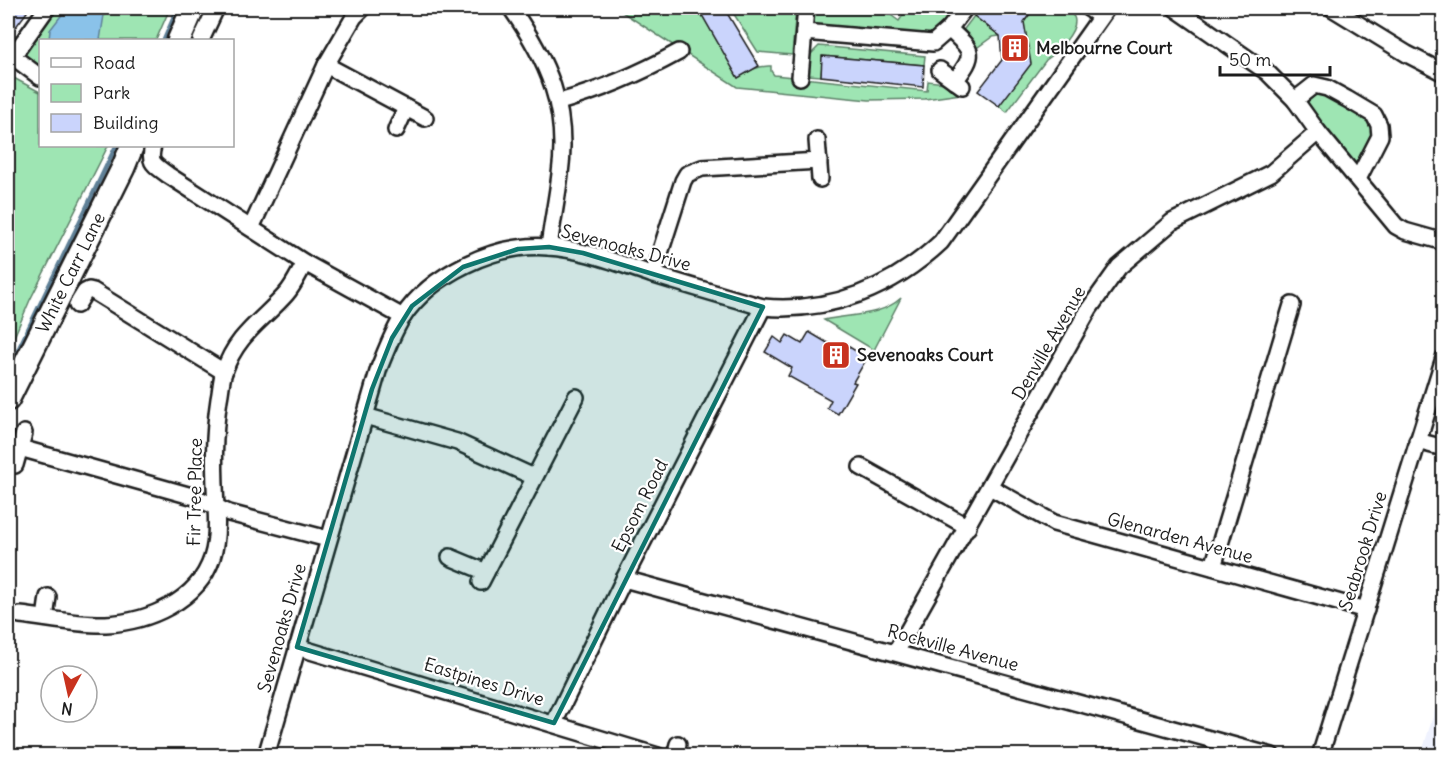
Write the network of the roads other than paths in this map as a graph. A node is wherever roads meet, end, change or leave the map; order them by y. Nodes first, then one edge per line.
1 (48, 8) edge
2 (193, 8) edge
3 (216, 8) edge
4 (363, 8) edge
5 (511, 8) edge
6 (806, 8) edge
7 (965, 8) edge
8 (1174, 8) edge
9 (1332, 8) edge
10 (1098, 10) edge
11 (949, 29) junction
12 (804, 32) junction
13 (179, 39) edge
14 (201, 39) edge
15 (679, 52) dead end
16 (9, 58) edge
17 (326, 65) junction
18 (940, 70) dead end
19 (1443, 73) edge
20 (39, 77) edge
21 (800, 77) dead end
22 (1295, 100) junction
23 (558, 102) junction
24 (406, 108) junction
25 (425, 118) dead end
26 (396, 130) dead end
27 (1318, 132) junction
28 (817, 140) dead end
29 (132, 147) edge
30 (153, 147) edge
31 (819, 161) junction
32 (820, 179) dead end
33 (1358, 179) junction
34 (251, 228) junction
35 (1443, 242) edge
36 (549, 247) junction
37 (305, 263) junction
38 (653, 274) junction
39 (77, 305) dead end
40 (1292, 305) dead end
41 (763, 307) junction
42 (403, 317) junction
43 (1443, 358) edge
44 (224, 372) junction
45 (576, 397) dead end
46 (8, 399) edge
47 (365, 416) junction
48 (1417, 441) junction
49 (1443, 448) edge
50 (15, 465) dead end
51 (861, 467) dead end
52 (534, 477) junction
53 (990, 487) junction
54 (216, 508) junction
55 (968, 526) junction
56 (328, 539) junction
57 (450, 558) dead end
58 (1213, 567) junction
59 (624, 579) junction
60 (48, 597) dead end
61 (1366, 610) junction
62 (20, 615) dead end
63 (45, 618) junction
64 (297, 647) junction
65 (896, 652) junction
66 (554, 723) junction
67 (266, 756) edge
68 (658, 756) edge
69 (1272, 756) edge
70 (1320, 756) edge

1 - 16 street
2 - 13 street
3 - 14 street
4 - 17 street
5 - 23 street
6 - 12 street
7 - 11 street
8 - 22 street
9 - 19 street
10 - 41 street, Sevenoaks Drive
11 - 12 street
11 - 18 street
12 - 21 street
15 - 23 street
16 - 20 street
17 - 24 street
17 - 34 street
22 - 27 street
22 - 33 street
23 - 36 street
24 - 25 street
24 - 26 street
27 - 33 street
27 - 53 street, Denville Avenue
28 - 31 street
29 - 46 street, White Carr Lane
30 - 34 street
31 - 32 street
31 - 38 street
33 - 35 street
34 - 37 street
36 - 38 street, Sevenoaks Drive
36 - 42 street, Sevenoaks Drive
37 - 42 street
37 - 44 street, Fir Tree Place
38 - 41 street, Sevenoaks Drive
39 - 44 street
40 - 58 street
41 - 59 street, Epsom Road
42 - 47 street, Sevenoaks Drive
43 - 48 street, Seabrook Drive
44 - 54 street, Fir Tree Place
45 - 52 street
47 - 52 street
47 - 56 street, Sevenoaks Drive
48 - 49 street
48 - 61 street, Seabrook Drive
50 - 54 street
51 - 55 street
52 - 57 street
53 - 55 street, Denville Avenue
53 - 58 street, Glenarden Avenue
54 - 56 street
54 - 63 street, Fir Tree Place
55 - 65 street, Denville Avenue
56 - 64 street, Sevenoaks Drive
58 - 61 street, Glenarden Avenue
59 - 65 street, Rockville Avenue
59 - 66 street, Epsom Road
60 - 63 street
61 - 70 street, Seabrook Drive
62 - 63 street, Fir Tree Place
64 - 66 street, Eastpines Drive
64 - 67 street, Sevenoaks Drive
65 - 69 street, Rockville Avenue
66 - 68 street, Eastpines Drive

